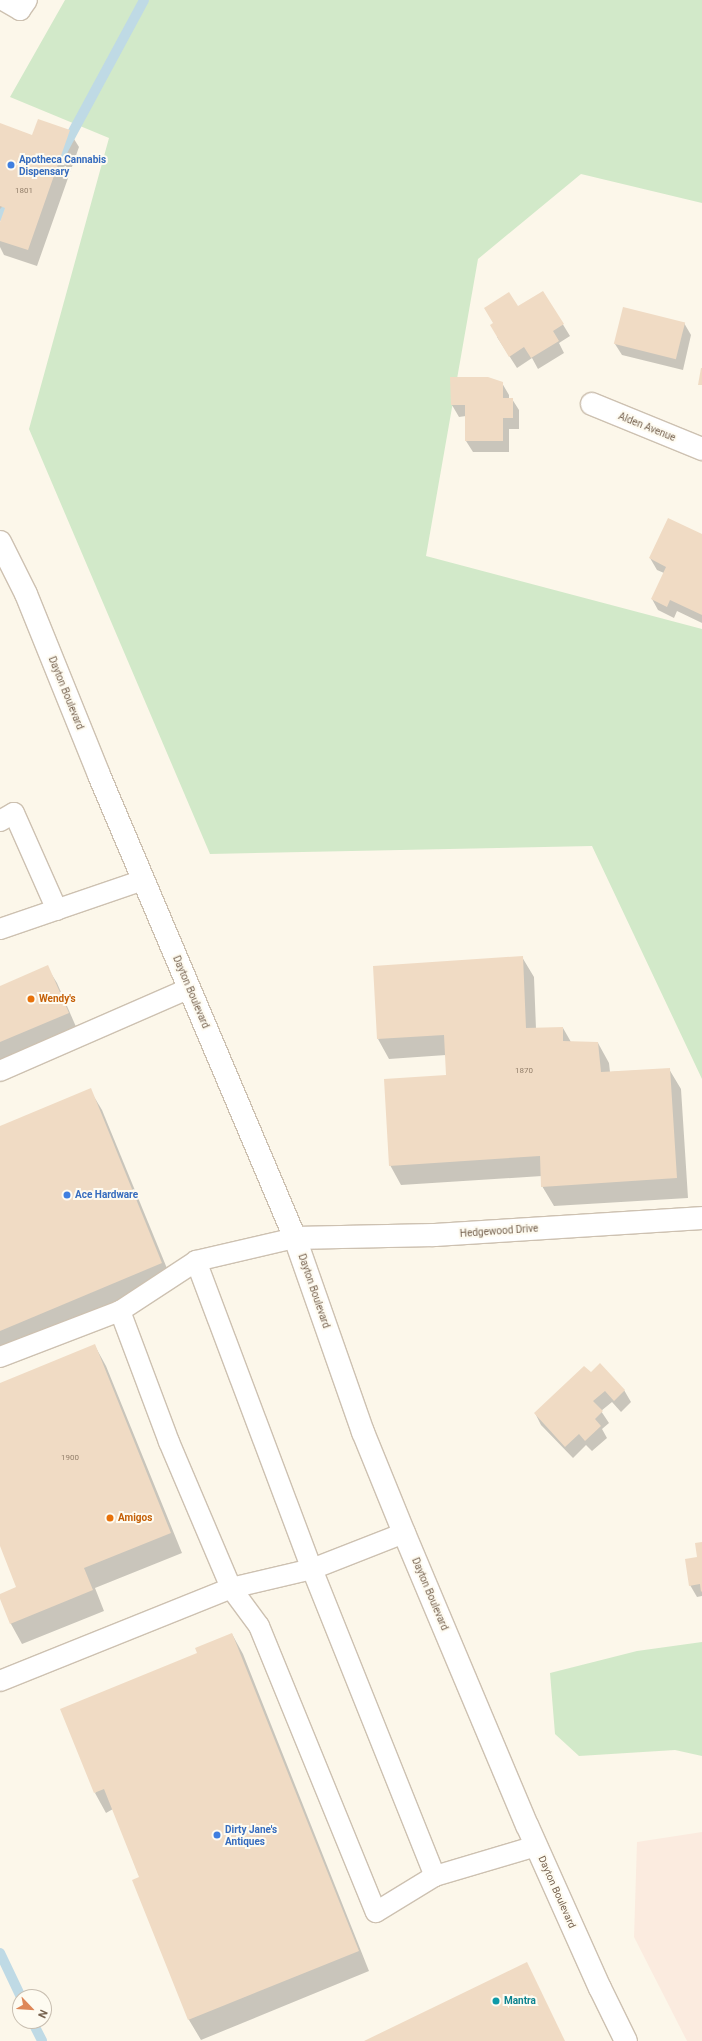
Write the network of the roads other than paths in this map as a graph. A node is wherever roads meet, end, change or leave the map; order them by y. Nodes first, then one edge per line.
1 (3, 0) edge
2 (27, 0) edge
3 (592, 404) dead end
4 (702, 449) edge
5 (0, 542) edge
6 (0, 821) edge
7 (144, 880) junction
8 (57, 910) junction
9 (0, 929) edge
10 (190, 988) junction
11 (0, 1071) edge
12 (702, 1218) edge
13 (295, 1238) junction
14 (196, 1261) junction
15 (120, 1311) junction
16 (0, 1357) edge
17 (404, 1533) junction
18 (312, 1569) junction
19 (231, 1588) junction
20 (0, 1681) edge
21 (536, 1846) junction
22 (435, 1876) junction
23 (626, 2041) edge

1 - 2 lane
3 - 4 main road, Alden Avenue
5 - 7 main road, Dayton Boulevard
6 - 8 lane
7 - 8 lane
7 - 10 main road, Dayton Boulevard
8 - 9 lane
10 - 11 lane
10 - 13 main road, Dayton Boulevard
12 - 13 main road, Hedgewood Drive
13 - 14 lane
13 - 17 main road, Dayton Boulevard
14 - 15 lane
14 - 18 lane
15 - 16 lane
15 - 19 lane
17 - 18 lane
17 - 21 main road, Dayton Boulevard
18 - 19 lane
18 - 22 lane
19 - 20 lane
19 - 22 lane
21 - 22 lane
21 - 23 main road, Dayton Boulevard

